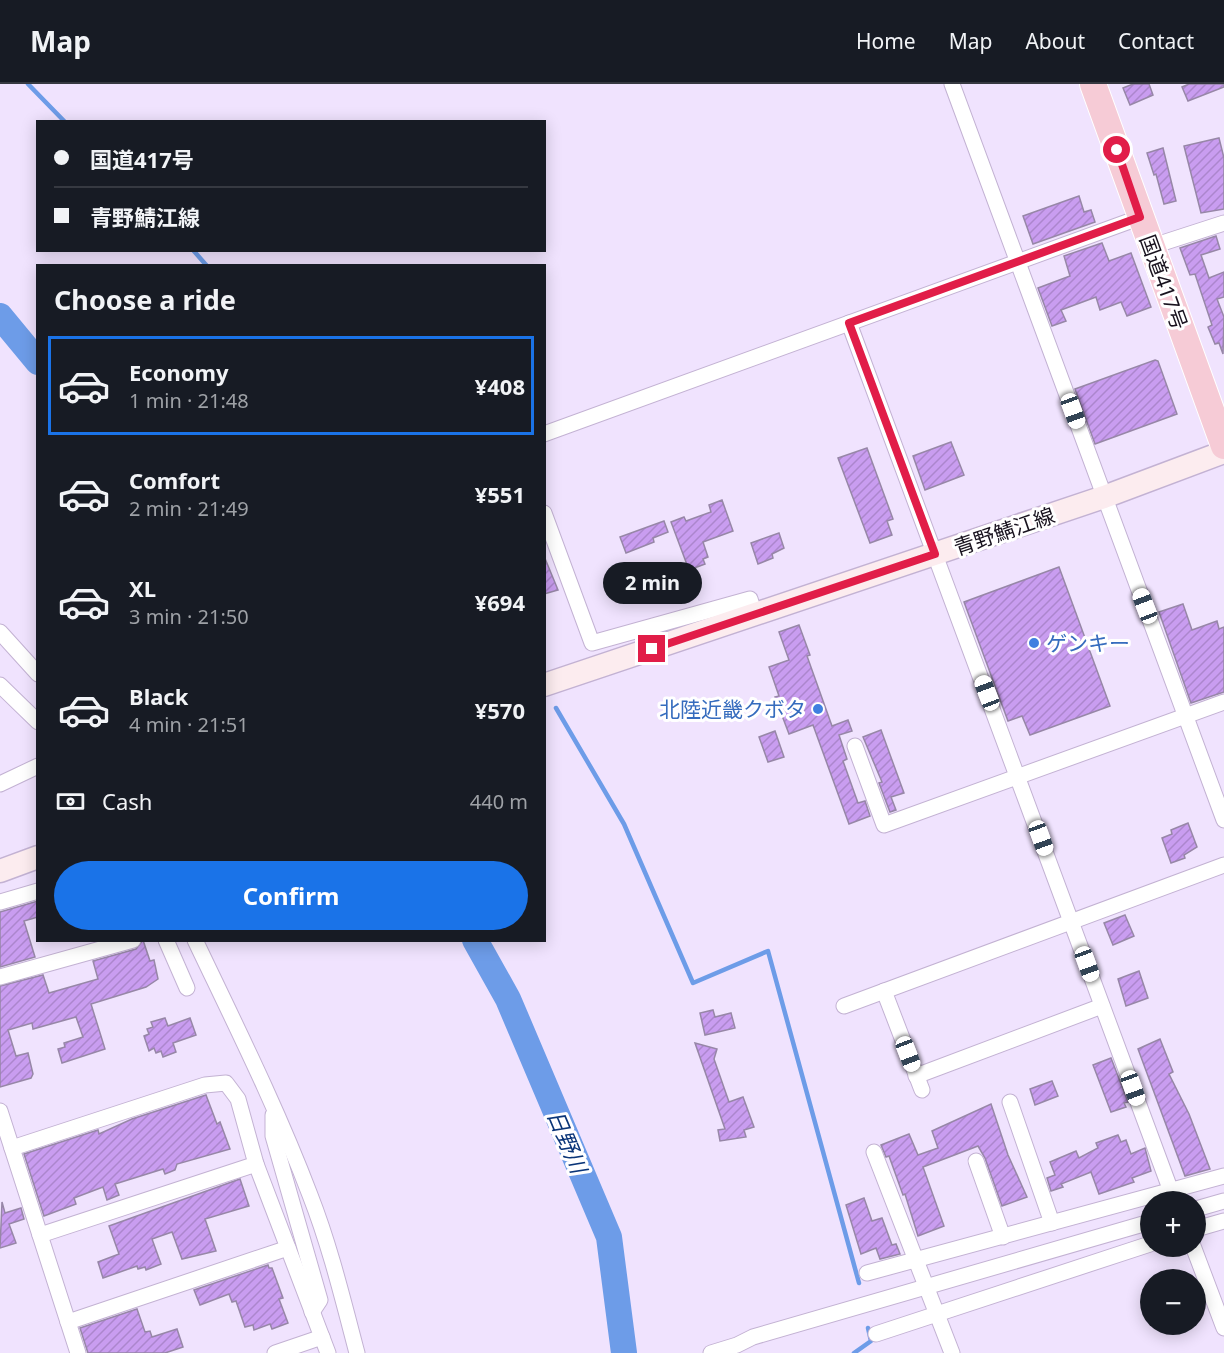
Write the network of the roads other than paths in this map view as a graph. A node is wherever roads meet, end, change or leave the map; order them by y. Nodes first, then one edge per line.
1 (952, 84) edge
2 (1093, 84) edge
3 (1140, 217) junction
4 (1224, 223) edge
5 (1150, 247) junction
6 (1019, 261) junction
7 (849, 323) junction
8 (546, 433) edge
9 (1224, 446) edge
10 (1224, 452) edge
11 (1104, 497) junction
12 (546, 518) edge
13 (935, 554) junction
14 (756, 615) junction
15 (0, 632) edge
16 (36, 672) edge
17 (546, 684) edge
18 (0, 685) edge
19 (1224, 702) edge
20 (1186, 715) junction
21 (36, 720) edge
22 (855, 746) dead end
23 (36, 767) edge
24 (1018, 776) junction
25 (0, 783) edge
26 (1224, 820) edge
27 (36, 858) edge
28 (1224, 865) edge
29 (0, 871) edge
30 (36, 892) edge
31 (0, 902) edge
32 (1071, 922) junction
33 (126, 942) edge
34 (167, 942) edge
35 (196, 942) edge
36 (0, 977) edge
37 (187, 988) dead end
38 (884, 991) junction
39 (844, 1006) dead end
40 (1102, 1006) junction
41 (916, 1076) junction
42 (922, 1090) dead end
43 (1010, 1102) dead end
44 (273, 1109) junction
45 (0, 1111) edge
46 (12, 1148) junction
47 (874, 1152) dead end
48 (976, 1161) dead end
49 (256, 1164) junction
50 (1224, 1176) edge
51 (1171, 1191) edge
52 (1186, 1191) edge
53 (1224, 1201) edge
54 (1140, 1203) edge
55 (1206, 1206) edge
56 (1224, 1221) edge
57 (1052, 1223) junction
58 (1140, 1225) edge
59 (1206, 1226) edge
60 (40, 1235) junction
61 (1003, 1237) junction
62 (1140, 1247) edge
63 (288, 1248) junction
64 (1197, 1257) edge
65 (914, 1259) junction
66 (867, 1273) dead end
67 (926, 1287) junction
68 (312, 1312) junction
69 (937, 1315) junction
70 (68, 1322) junction
71 (1224, 1328) edge
72 (876, 1334) dead end
73 (322, 1337) junction
74 (78, 1353) edge
75 (276, 1353) edge
76 (328, 1353) edge
77 (357, 1353) edge
78 (711, 1353) edge
79 (952, 1353) edge

1 - 6 street
2 - 3 highway, 国道417号
3 - 5 highway, 国道417号
3 - 6 street
4 - 5 street
5 - 9 highway, 国道417号
6 - 7 street
6 - 11 street
7 - 8 street
7 - 13 street
10 - 11 main road, 青野鯖江線
11 - 13 main road, 青野鯖江線
11 - 20 street
12 - 14 street
13 - 14 main road, 青野鯖江線
13 - 24 street
14 - 17 main road, 青野鯖江線
15 - 16 street
18 - 21 street
19 - 20 street
20 - 24 street
20 - 26 street
22 - 24 street
23 - 25 street
24 - 32 street
27 - 29 main road
28 - 32 street
30 - 31 street
32 - 38 street
32 - 40 street
33 - 36 street
34 - 37 street
35 - 44 street
38 - 39 street
38 - 41 street
40 - 41 street
40 - 51 street
41 - 42 street
43 - 57 street
44 - 68 street
44 - 77 street
45 - 46 street
46 - 49 street
46 - 60 street
47 - 65 street
48 - 61 street
49 - 60 street
49 - 63 street
50 - 52 street
53 - 55 street
54 - 57 street
56 - 59 street
57 - 61 street
58 - 67 street
60 - 70 street
61 - 65 street
62 - 69 street
63 - 68 street
63 - 70 street
64 - 71 street
65 - 66 street
65 - 67 street
67 - 69 street
67 - 78 street
68 - 73 street
69 - 72 street
69 - 79 street
70 - 74 street
73 - 75 street
73 - 76 street

